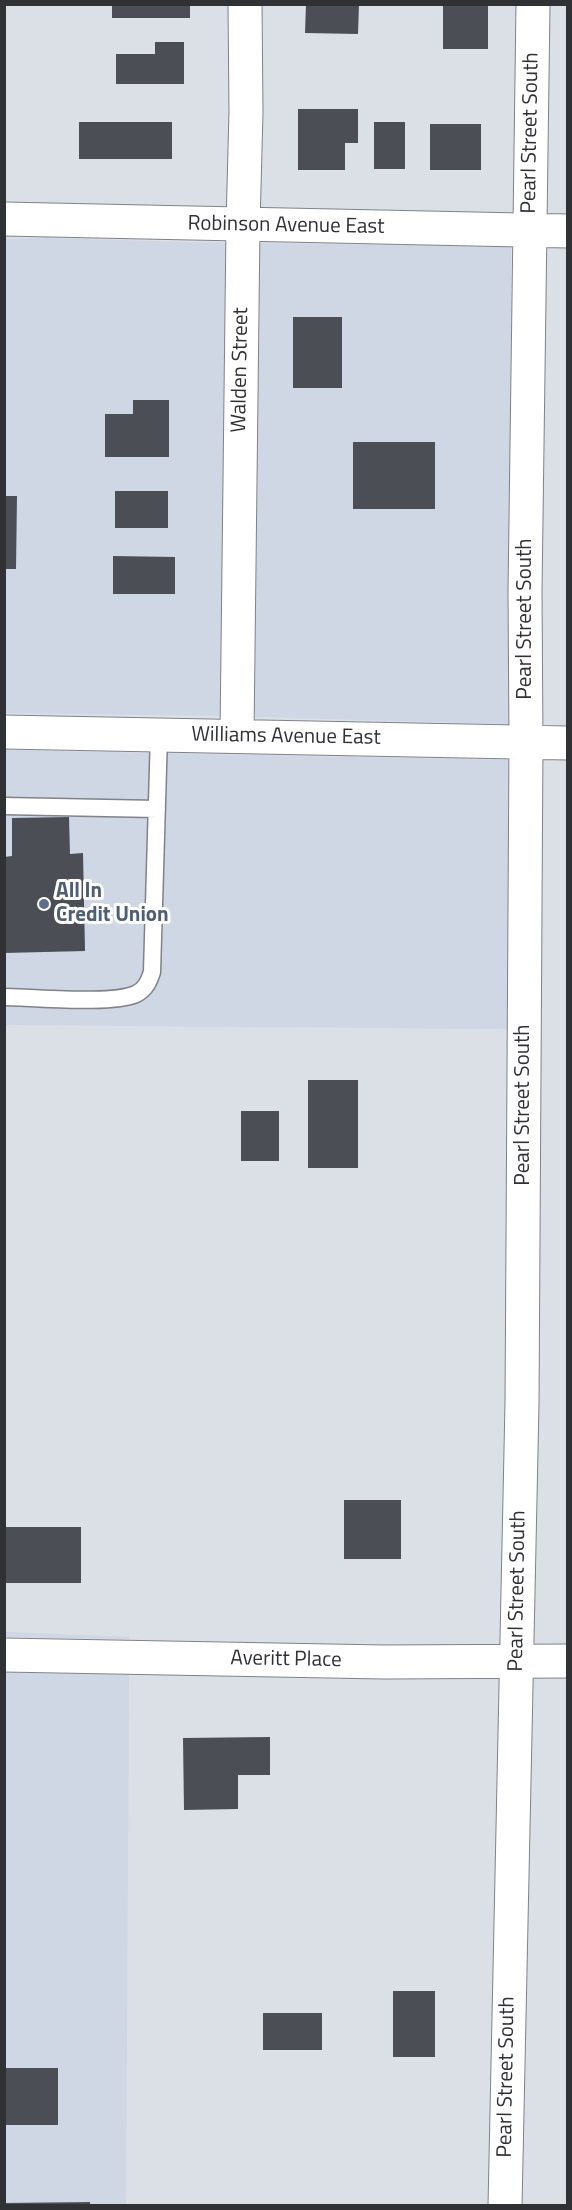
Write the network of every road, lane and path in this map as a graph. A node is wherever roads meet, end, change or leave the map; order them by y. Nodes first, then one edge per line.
1 (245, 4) edge
2 (532, 4) edge
3 (4, 219) edge
4 (243, 225) junction
5 (530, 230) junction
6 (567, 231) edge
7 (4, 732) edge
8 (159, 734) junction
9 (237, 735) junction
10 (526, 742) junction
11 (567, 743) edge
12 (4, 806) edge
13 (157, 809) junction
14 (4, 997) edge
15 (4, 1655) edge
16 (567, 1661) edge
17 (516, 1662) junction
18 (505, 2205) edge

1 - 4 street, Walden Street
2 - 5 street, Pearl Street South
3 - 4 street, Robinson Avenue East
4 - 5 street, Robinson Avenue East
4 - 9 street, Walden Street
5 - 6 street, Robinson Avenue East
5 - 10 street, Pearl Street South
7 - 8 street, Williams Avenue East
8 - 9 street, Williams Avenue East
8 - 13 lane
9 - 10 street, Williams Avenue East
10 - 11 street, Williams Avenue East
10 - 17 street, Pearl Street South
12 - 13 lane
13 - 14 lane
15 - 17 street, Averitt Place
16 - 17 street, Averitt Place
17 - 18 street, Pearl Street South

